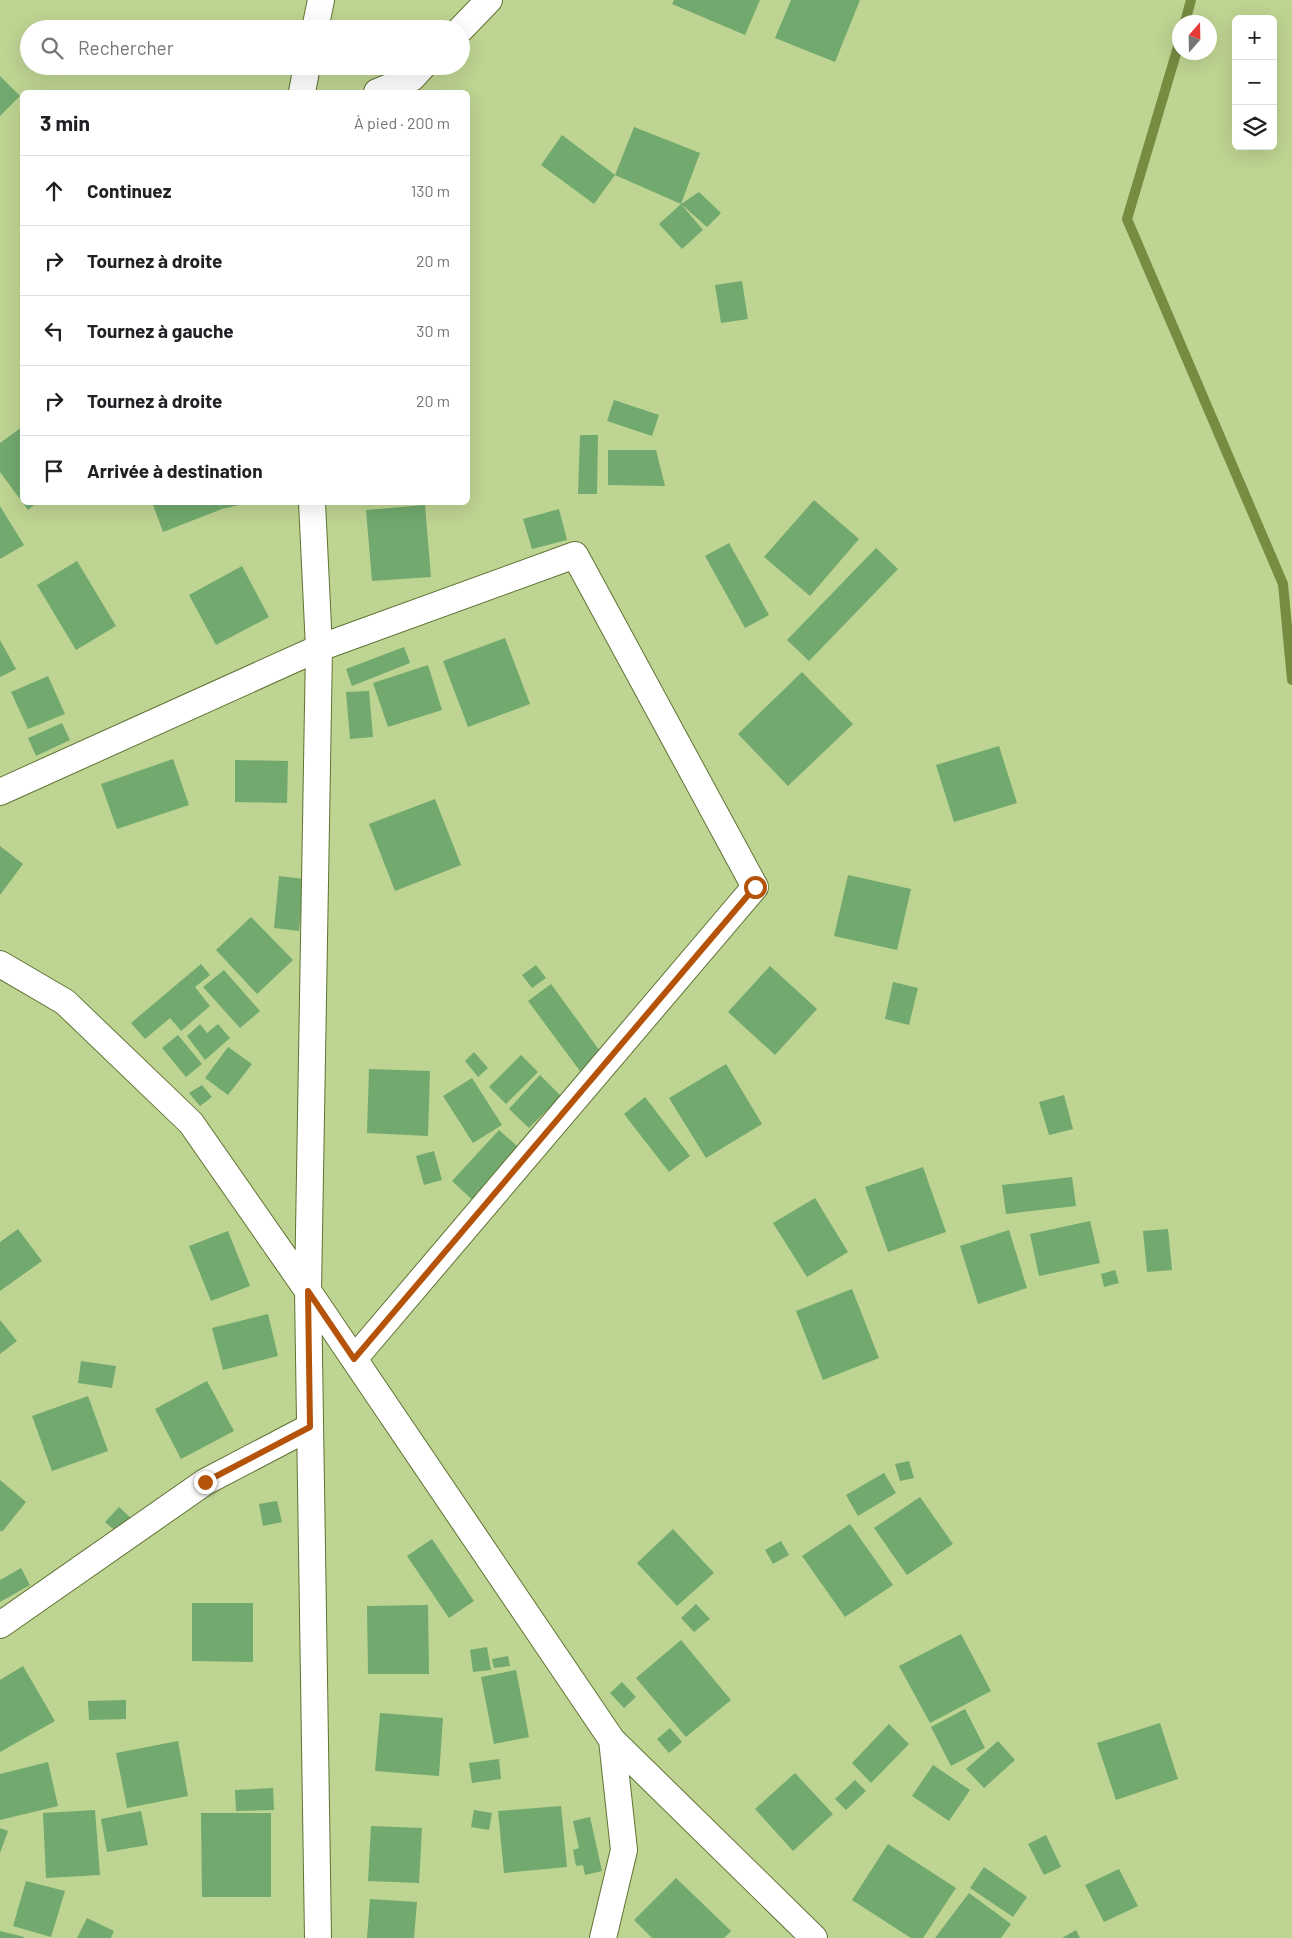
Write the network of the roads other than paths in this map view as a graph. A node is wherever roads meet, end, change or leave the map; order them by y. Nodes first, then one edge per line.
1 (320, 0) edge
2 (489, 0) edge
3 (317, 20) edge
4 (470, 20) edge
5 (305, 75) edge
6 (415, 75) edge
7 (302, 90) edge
8 (383, 90) edge
9 (312, 505) edge
10 (319, 648) junction
11 (0, 792) edge
12 (0, 964) edge
13 (308, 1291) junction
14 (354, 1359) junction
15 (310, 1427) junction
16 (0, 1626) edge
17 (612, 1740) junction
18 (318, 1938) edge
19 (603, 1938) edge
20 (814, 1938) edge

1 - 3 street
2 - 4 street
5 - 7 street
6 - 8 street
9 - 10 street
10 - 11 street
10 - 13 street
10 - 14 street
12 - 13 street
13 - 14 street
13 - 15 street
14 - 17 street
15 - 16 street
15 - 18 street
17 - 19 street
17 - 20 street

